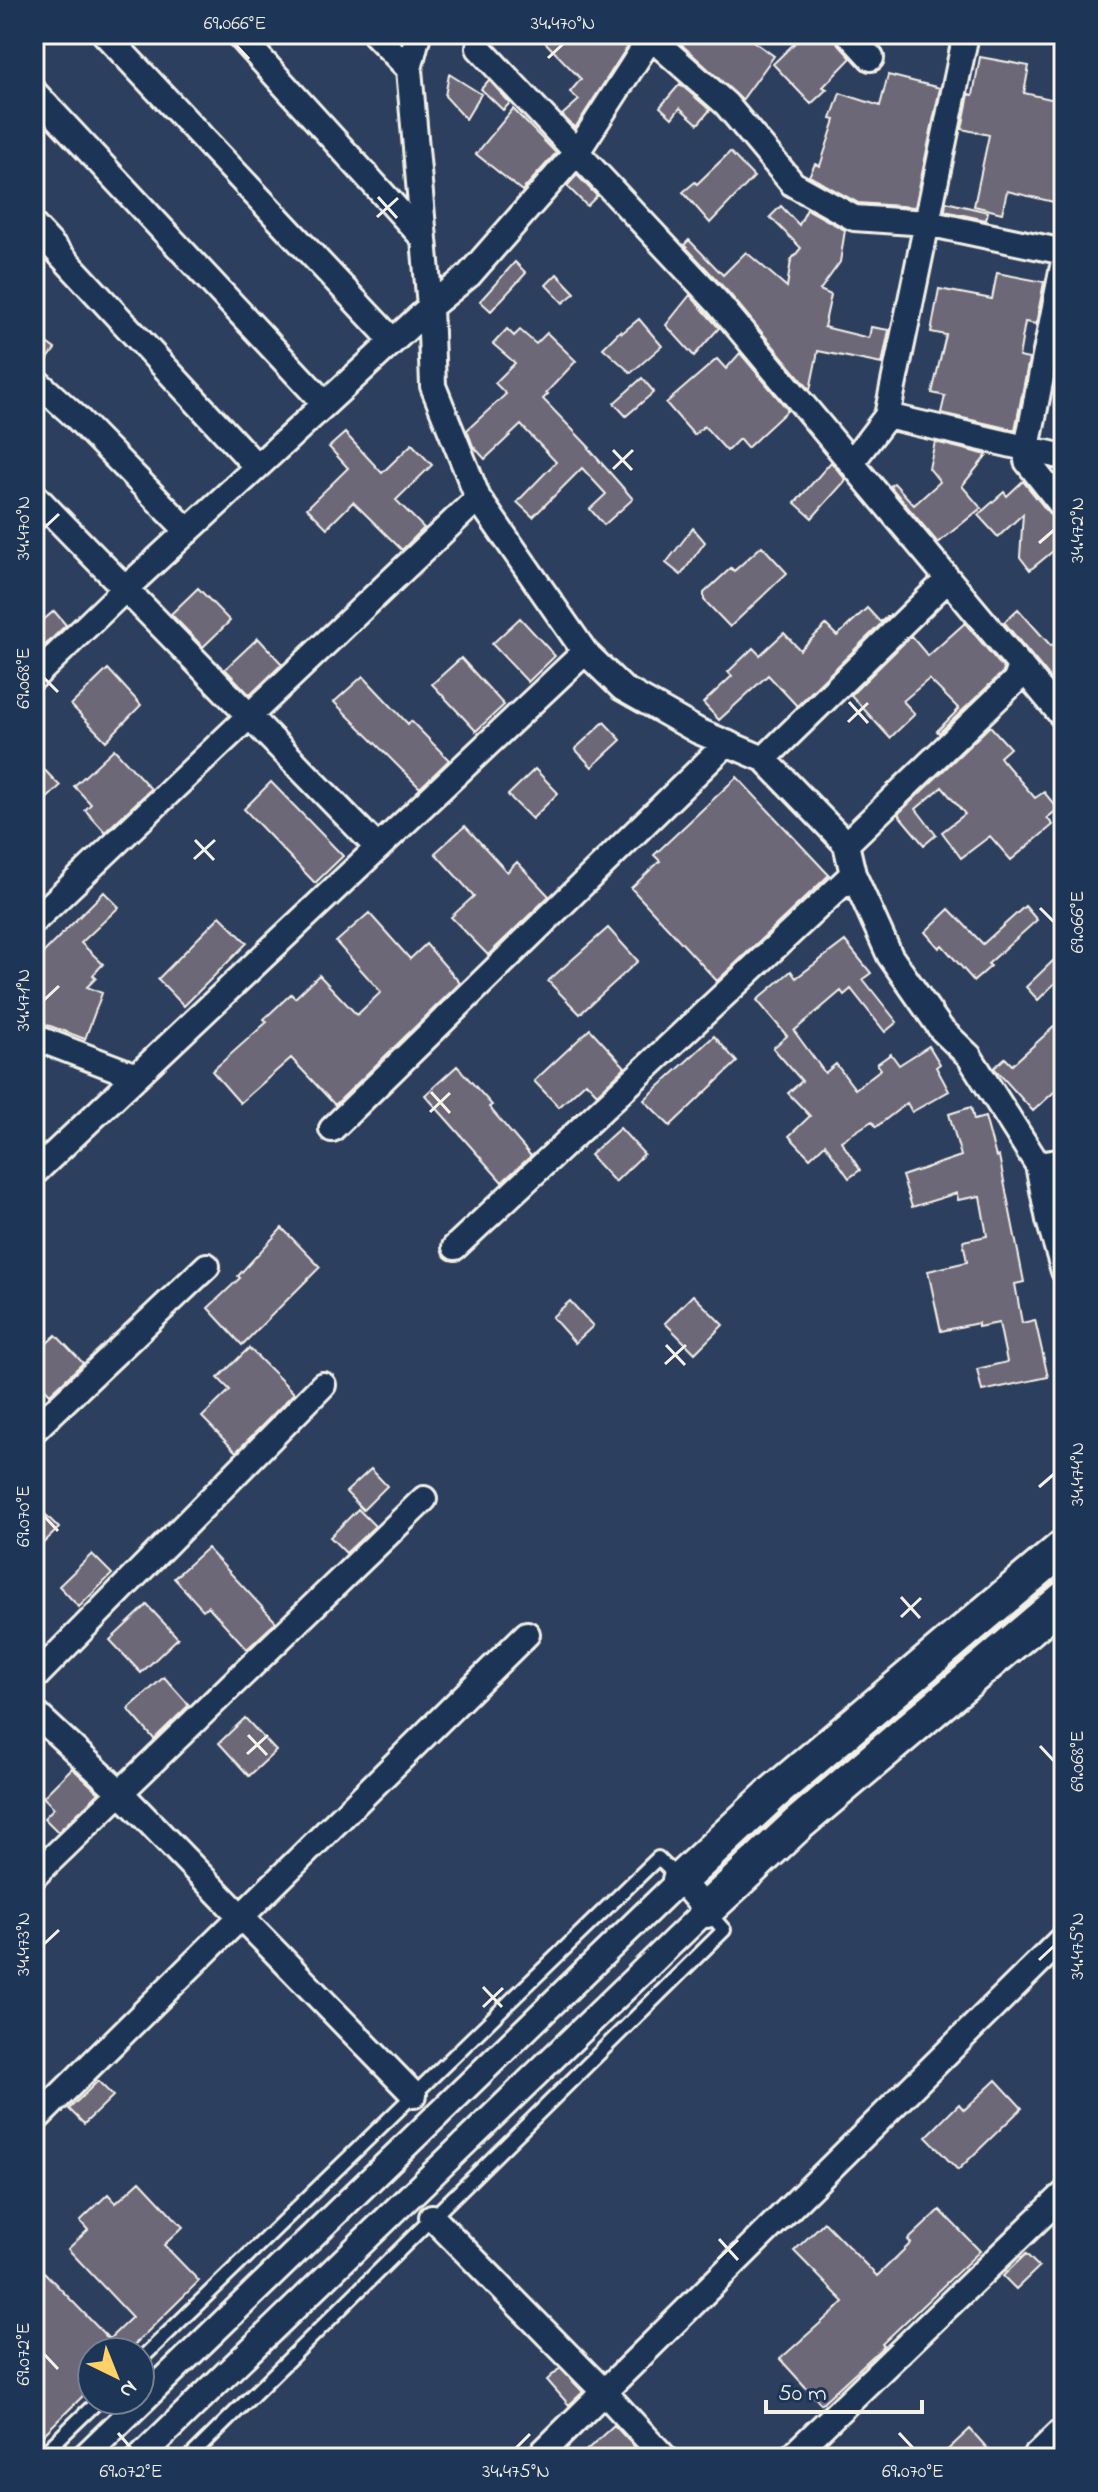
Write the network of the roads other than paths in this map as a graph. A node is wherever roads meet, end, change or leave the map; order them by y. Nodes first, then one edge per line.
1 (105, 34) edge
2 (238, 34) edge
3 (375, 34) edge
4 (418, 34) edge
5 (849, 34) edge
6 (966, 34) edge
7 (650, 35) edge
8 (479, 48) dead end
9 (871, 58) dead end
10 (409, 69) junction
11 (34, 92) edge
12 (577, 152) junction
13 (927, 223) junction
14 (34, 226) edge
15 (424, 239) junction
16 (1064, 252) edge
17 (1064, 261) edge
18 (430, 307) junction
19 (393, 341) junction
20 (34, 379) edge
21 (325, 404) junction
22 (887, 416) junction
23 (1027, 448) junction
24 (1064, 457) edge
25 (851, 463) junction
26 (257, 467) junction
27 (34, 495) edge
28 (478, 498) junction
29 (1064, 508) edge
30 (188, 531) junction
31 (948, 579) junction
32 (125, 589) junction
33 (585, 652) junction
34 (1021, 666) junction
35 (34, 677) edge
36 (248, 715) junction
37 (1064, 718) edge
38 (727, 743) junction
39 (764, 759) junction
40 (846, 844) junction
41 (378, 848) junction
42 (853, 874) junction
43 (34, 921) edge
44 (34, 1037) edge
45 (136, 1076) junction
46 (332, 1129) dead end
47 (1064, 1161) edge
48 (1038, 1165) junction
49 (34, 1173) edge
50 (455, 1247) dead end
51 (1063, 1265) edge
52 (207, 1266) dead end
53 (323, 1385) dead end
54 (34, 1430) edge
55 (424, 1499) dead end
56 (1064, 1547) edge
57 (1064, 1599) edge
58 (527, 1634) dead end
59 (34, 1678) edge
60 (34, 1712) edge
61 (119, 1791) junction
62 (34, 1876) edge
63 (680, 1880) junction
64 (706, 1910) junction
65 (241, 1916) junction
66 (1064, 1937) edge
67 (414, 2095) junction
68 (34, 2121) edge
69 (1064, 2194) edge
70 (432, 2217) junction
71 (156, 2345) edge
72 (604, 2392) junction
73 (82, 2416) edge
74 (1064, 2429) edge
75 (39, 2458) edge
76 (83, 2458) edge
77 (139, 2458) edge
78 (189, 2458) edge
79 (537, 2458) edge
80 (665, 2458) edge
81 (790, 2458) edge
82 (1034, 2458) edge

1 - 19 street
2 - 15 street
3 - 10 street
4 - 10 street
5 - 9 street
6 - 13 street
7 - 12 street
7 - 13 street
8 - 12 street
10 - 15 street
11 - 21 street
12 - 18 street
12 - 25 street
13 - 16 street
13 - 22 street
14 - 26 street
15 - 18 street
17 - 23 street
18 - 19 street
18 - 28 street
19 - 21 street
20 - 30 street
21 - 26 street
22 - 23 street
22 - 25 street
23 - 24 street
23 - 29 street
25 - 31 street
26 - 30 street
27 - 32 street
28 - 33 street
28 - 36 street
30 - 32 street
31 - 34 street
31 - 39 street
32 - 35 street
32 - 36 street
33 - 38 street
33 - 41 street
34 - 37 street
34 - 40 street
36 - 41 street
36 - 43 street
38 - 39 street
38 - 46 street
39 - 40 street
40 - 42 street
41 - 45 street
42 - 48 street
42 - 50 street
44 - 45 street
45 - 49 street
47 - 48 street
48 - 51 street
52 - 54 street
53 - 59 street
55 - 61 street
56 - 63 main road
57 - 64 main road
58 - 65 street
60 - 61 street
61 - 62 street
61 - 65 street
63 - 64 street
63 - 67 lane
63 - 76 street
64 - 70 lane
64 - 77 street
65 - 67 street
65 - 68 street
66 - 72 street
67 - 71 lane
69 - 81 street
70 - 72 street
70 - 78 lane
72 - 79 street
72 - 80 street
73 - 75 lane
74 - 82 street

